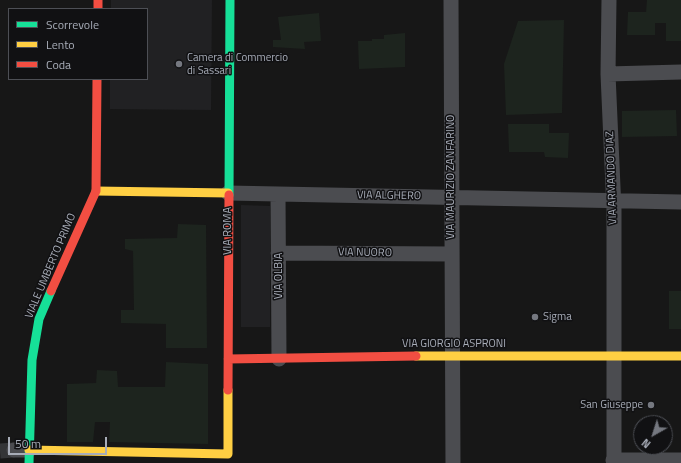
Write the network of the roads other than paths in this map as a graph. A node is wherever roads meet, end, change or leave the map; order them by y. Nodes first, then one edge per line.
1 (230, 0) edge
2 (451, 0) edge
3 (609, 0) edge
4 (681, 72) edge
5 (608, 74) junction
6 (97, 80) edge
7 (96, 191) junction
8 (228, 193) junction
9 (278, 194) junction
10 (452, 197) junction
11 (614, 202) junction
12 (681, 202) edge
13 (278, 252) junction
14 (451, 254) junction
15 (453, 355) junction
16 (615, 356) junction
17 (681, 356) edge
18 (228, 359) junction
19 (279, 359) junction
20 (24, 454) edge
21 (228, 459) edge
22 (681, 460) edge
23 (614, 461) edge
24 (454, 463) edge

1 - 8 street, VIA ROMA
2 - 10 street, VIA MAURIZIO ZANFARINO
3 - 5 street, VIA ARMANDO DIAZ
4 - 5 street
5 - 11 street, VIA ARMANDO DIAZ
6 - 7 street, VIALE UMBERTO PRIMO
7 - 8 street, VIA ALGHERO
7 - 20 street, VIALE UMBERTO PRIMO
8 - 9 street, VIA ALGHERO
8 - 18 street, VIA ROMA
9 - 10 street, VIA ALGHERO
9 - 13 street, VIA OLBIA
10 - 11 street, VIA ALGHERO
10 - 14 street, VIA MAURIZIO ZANFARINO
11 - 12 street, VIA ALGHERO
11 - 16 street, VIA ARMANDO DIAZ
13 - 14 street, VIA NUORO
13 - 19 street, VIA OLBIA
14 - 15 street, VIA MAURIZIO ZANFARINO
15 - 16 street, VIA GIORGIO ASPRONI
15 - 19 street, VIA GIORGIO ASPRONI
15 - 24 street, VIA MAURIZIO ZANFARINO
16 - 17 street, VIA GIORGIO ASPRONI
16 - 23 street, VIA ARMANDO DIAZ
18 - 19 street, VIA GIORGIO ASPRONI
18 - 21 street, VIA ROMA
20 - 21 street
22 - 23 street

